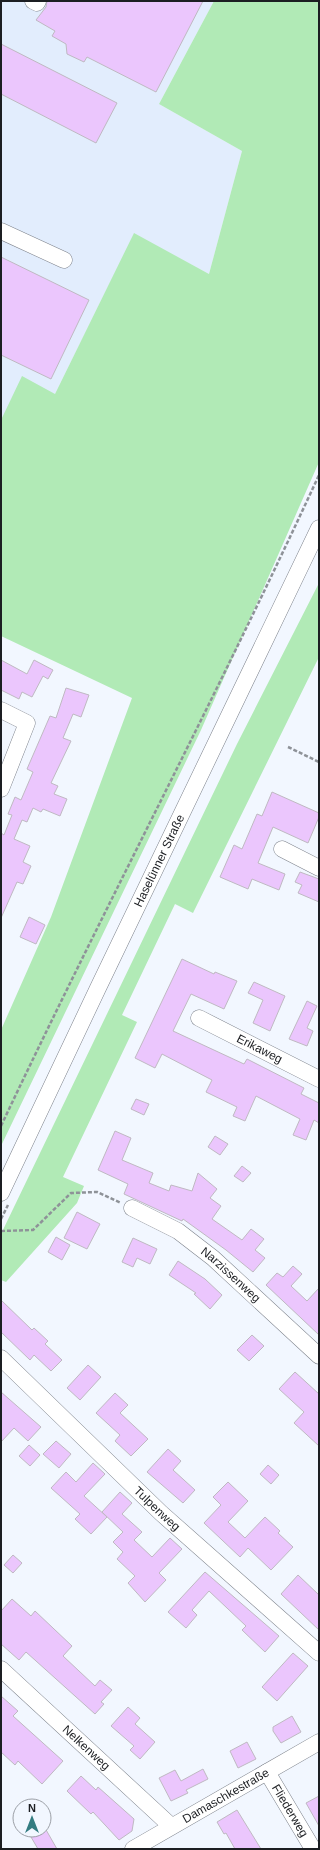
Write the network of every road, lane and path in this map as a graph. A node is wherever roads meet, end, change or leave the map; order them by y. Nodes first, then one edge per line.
1 (33, 1) edge
2 (38, 1) edge
3 (1, 231) edge
4 (64, 260) dead end
5 (319, 475) edge
6 (319, 528) edge
7 (1, 710) edge
8 (288, 748) dead end
9 (319, 762) edge
10 (1, 789) edge
11 (282, 849) dead end
12 (319, 868) edge
13 (199, 1018) dead end
14 (319, 1079) edge
15 (1, 1126) edge
16 (1, 1193) edge
17 (132, 1208) joint
18 (1, 1231) edge
19 (319, 1356) edge
20 (1, 1358) edge
21 (319, 1652) edge
22 (1, 1669) edge
23 (319, 1742) edge
24 (267, 1772) junction
25 (171, 1826) junction
26 (133, 1849) edge
27 (313, 1849) edge

1 - 2 street
3 - 4 street
5 - 15 path
6 - 16 street, Haselünner Straße
7 - 10 street
8 - 9 path
11 - 12 street
13 - 14 street, Erikaweg
17 - 18 path
17 - 19 street, Narzissenweg
20 - 21 street, Tulpenweg
22 - 25 street, Nelkenweg
23 - 24 street, Damaschkestraße
24 - 25 street, Damaschkestraße
24 - 27 street, Fliederweg
25 - 26 street, Damaschkestraße

